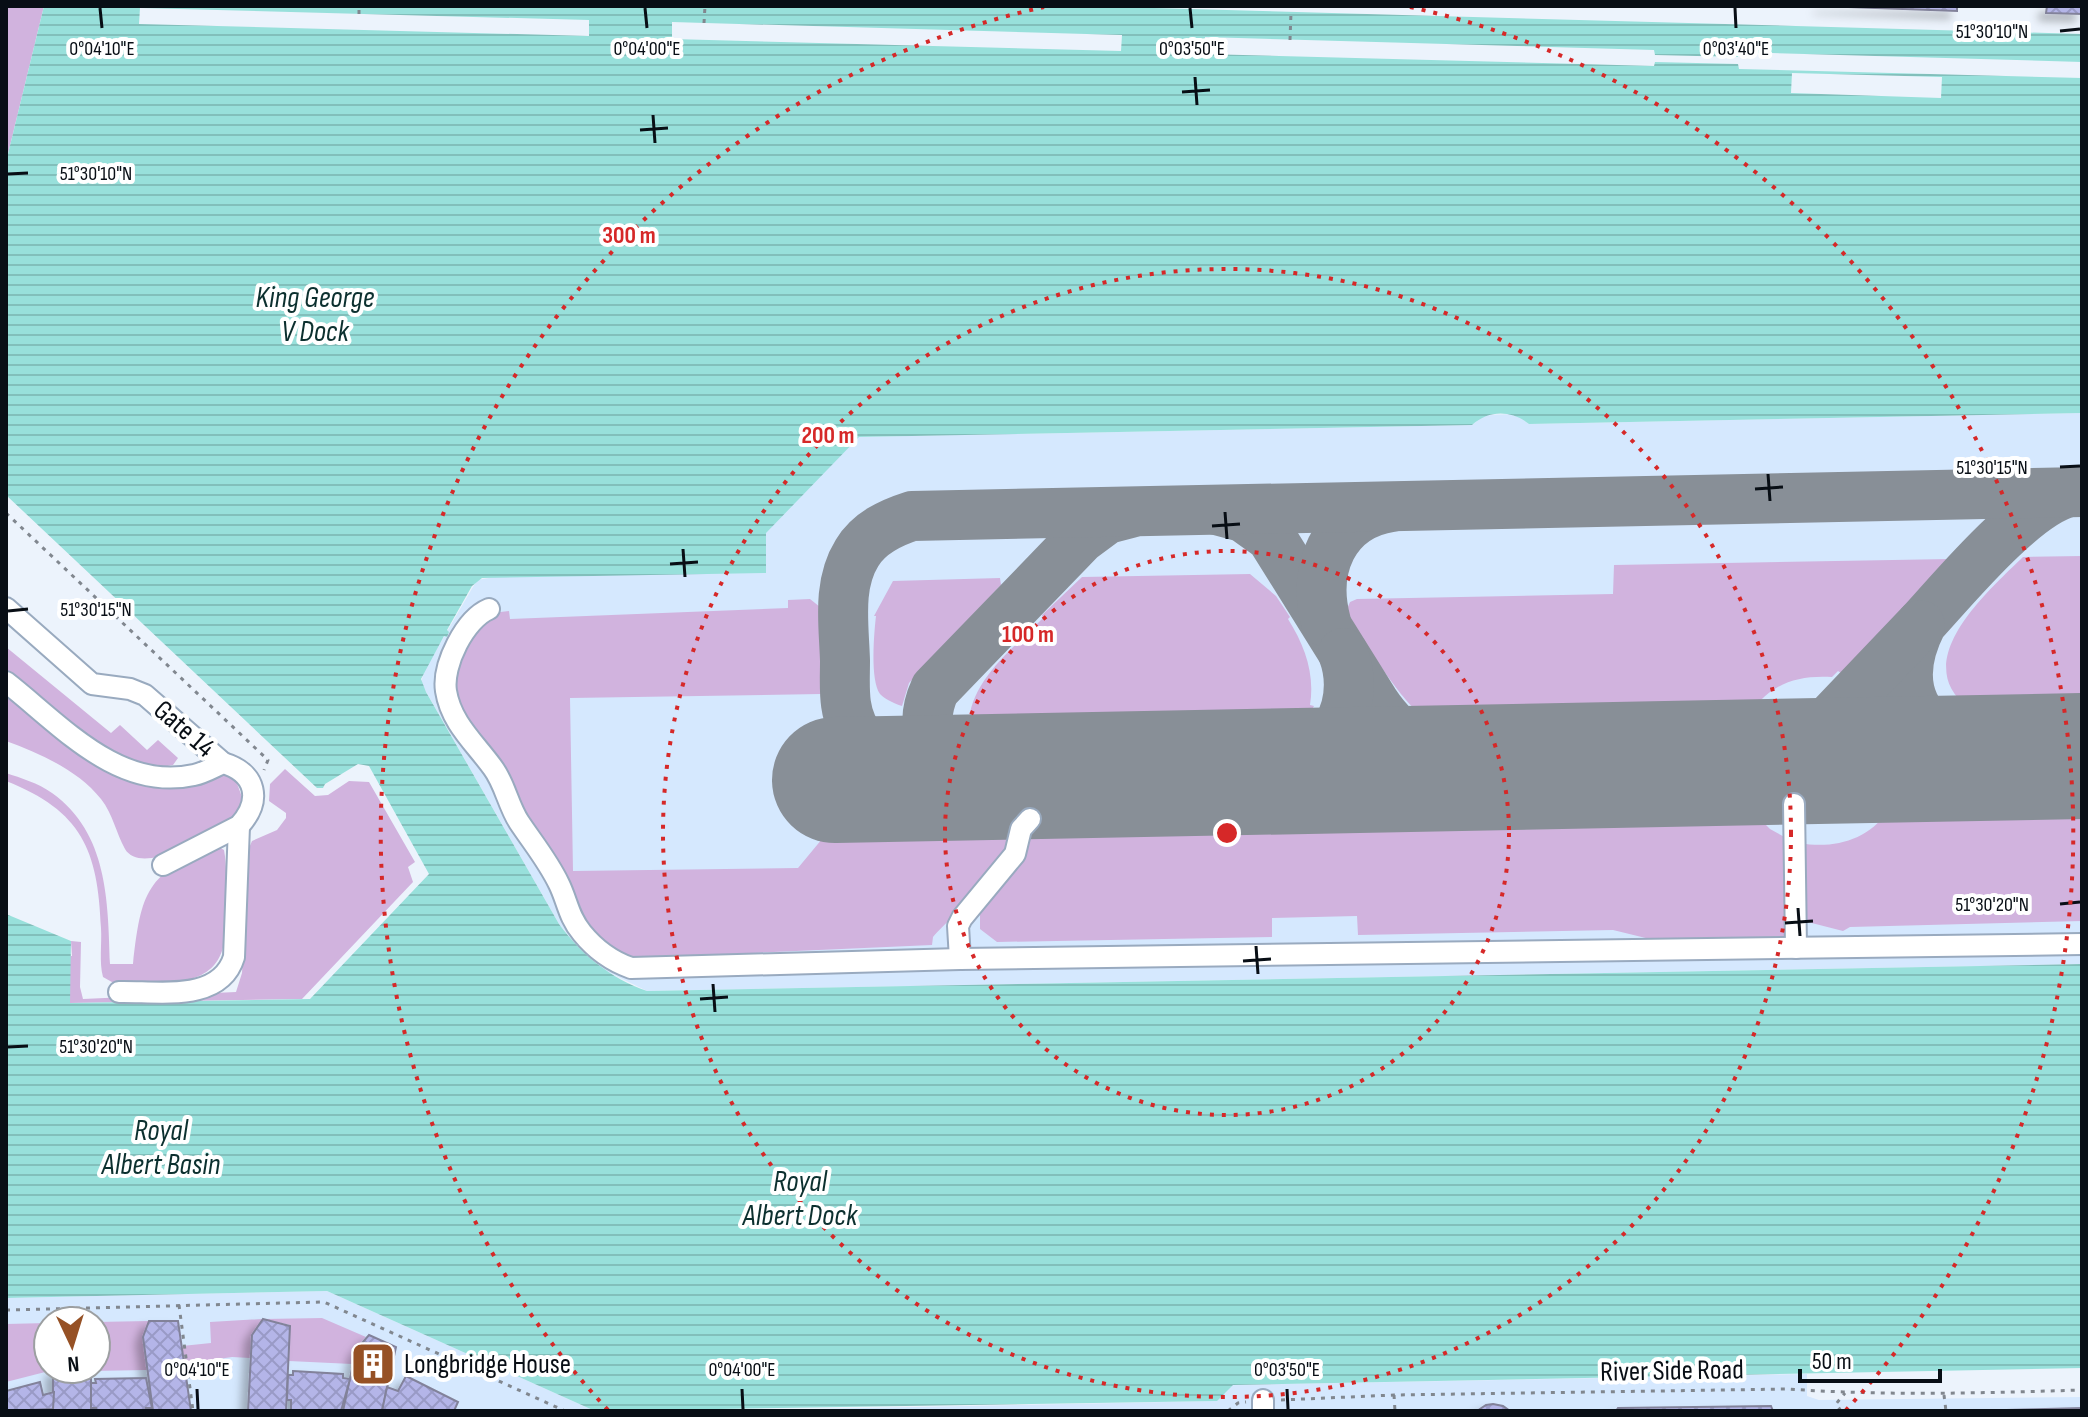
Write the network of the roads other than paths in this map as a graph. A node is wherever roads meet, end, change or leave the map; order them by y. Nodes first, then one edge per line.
1 (6, 608) edge
2 (489, 609) dead end
3 (6, 682) edge
4 (223, 763) junction
5 (1794, 804) dead end
6 (1030, 819) dead end
7 (239, 826) junction
8 (163, 865) dead end
9 (2082, 944) edge
10 (1796, 948) junction
11 (960, 959) junction
12 (119, 992) dead end

1 - 4 lane, Gate 14
2 - 11 lane
3 - 4 lane
4 - 7 lane, Gate 14
5 - 10 lane
6 - 11 lane
7 - 8 lane
7 - 12 lane
9 - 10 lane
10 - 11 lane

